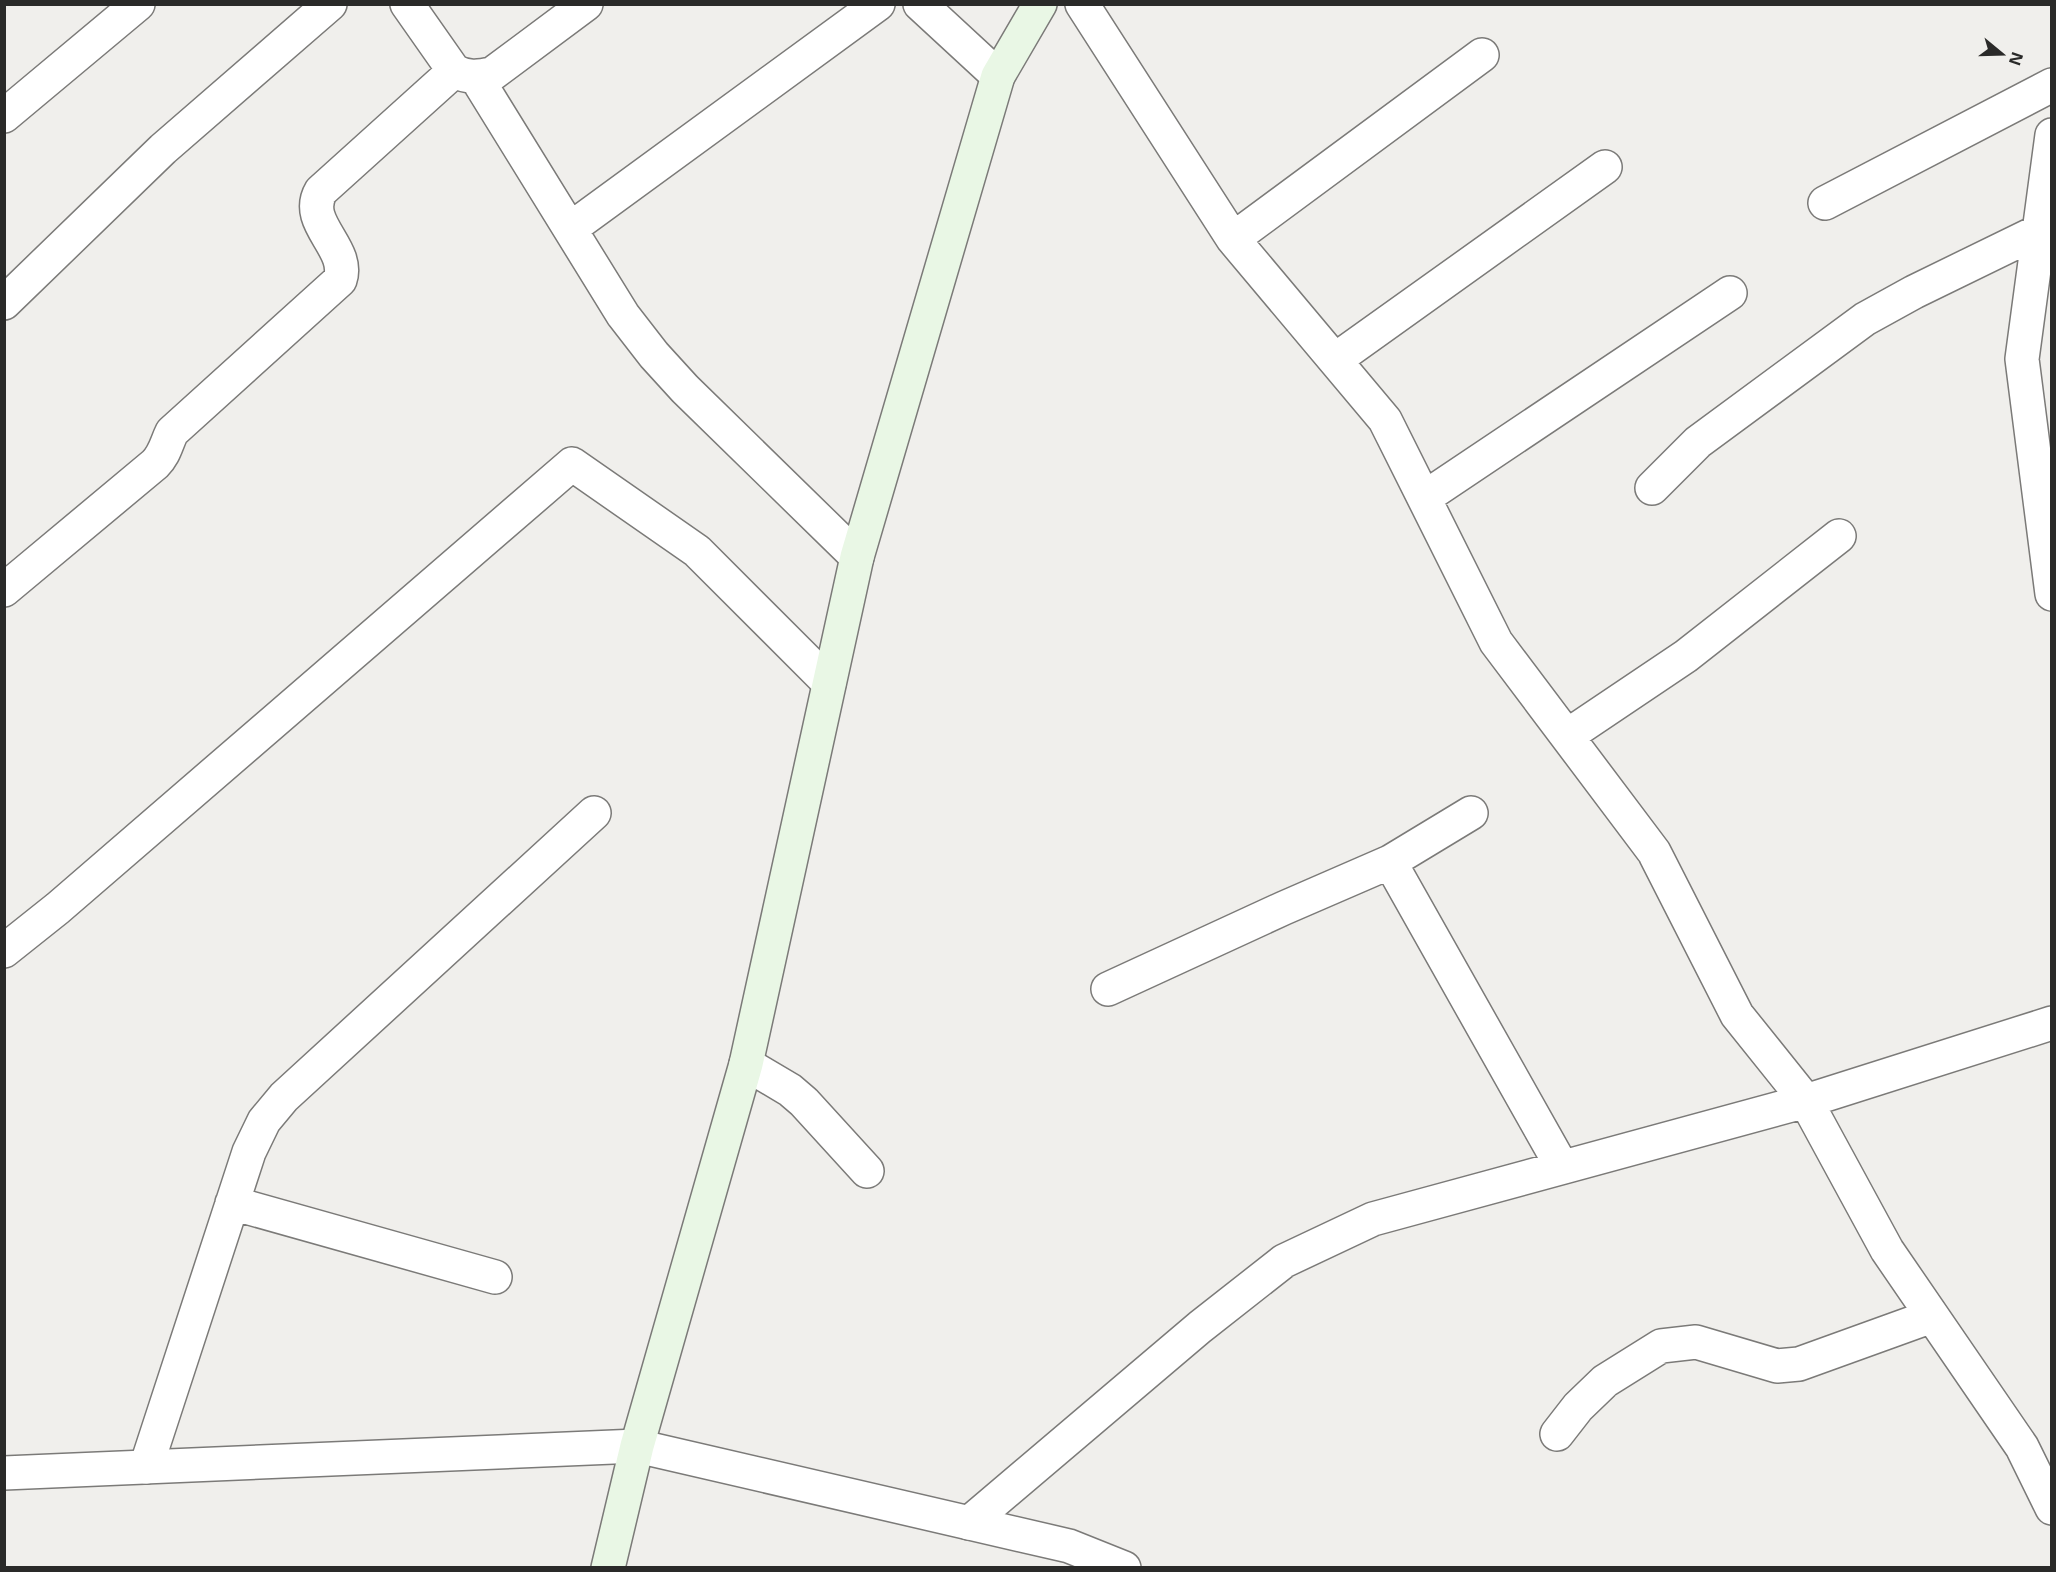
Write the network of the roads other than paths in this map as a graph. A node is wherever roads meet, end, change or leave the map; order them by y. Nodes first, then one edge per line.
1 (138, 4) edge
2 (330, 4) edge
3 (407, 4) edge
4 (586, 4) edge
5 (878, 4) edge
6 (920, 4) edge
7 (1040, 4) edge
8 (1082, 4) edge
9 (1482, 55) dead end
10 (465, 74) junction
11 (998, 76) junction
12 (2052, 85) edge
13 (4, 116) edge
14 (2052, 135) edge
15 (1605, 167) dead end
16 (1825, 203) dead end
17 (570, 229) junction
18 (2039, 231) junction
19 (1233, 239) junction
20 (1730, 292) dead end
21 (4, 303) edge
22 (1335, 360) junction
23 (1652, 488) dead end
24 (1424, 498) junction
25 (1839, 536) dead end
26 (857, 556) junction
27 (4, 590) edge
28 (2052, 594) edge
29 (829, 683) junction
30 (1567, 736) junction
31 (594, 813) dead end
32 (1471, 813) dead end
33 (1390, 862) junction
34 (4, 951) edge
35 (1108, 989) dead end
36 (2052, 1023) edge
37 (746, 1064) junction
38 (1806, 1101) junction
39 (1562, 1167) junction
40 (867, 1171) dead end
41 (232, 1203) junction
42 (495, 1277) dead end
43 (1932, 1316) junction
44 (1557, 1434) dead end
45 (637, 1446) junction
46 (146, 1467) junction
47 (4, 1473) edge
48 (2052, 1508) edge
49 (969, 1523) junction
50 (608, 1568) edge
51 (1124, 1568) edge

1 - 13 street
2 - 21 street
3 - 10 street
4 - 10 street
5 - 17 street
6 - 11 street
7 - 11 main road
8 - 19 street
9 - 19 street
10 - 17 street
10 - 27 street
11 - 26 main road
12 - 16 street
14 - 18 street
15 - 22 street
17 - 26 street
18 - 23 street
18 - 28 street
19 - 22 street
20 - 24 street
22 - 24 street
24 - 30 street
25 - 30 street
26 - 29 main road
29 - 34 street
29 - 37 main road
30 - 38 street
31 - 41 street
32 - 33 street
33 - 35 street
33 - 39 street
36 - 38 street
37 - 40 street
37 - 45 main road
38 - 39 street
38 - 43 street
39 - 49 street
41 - 42 street
41 - 46 street
43 - 44 street
43 - 48 street
45 - 46 street
45 - 49 street
45 - 50 main road
46 - 47 street
49 - 51 street

